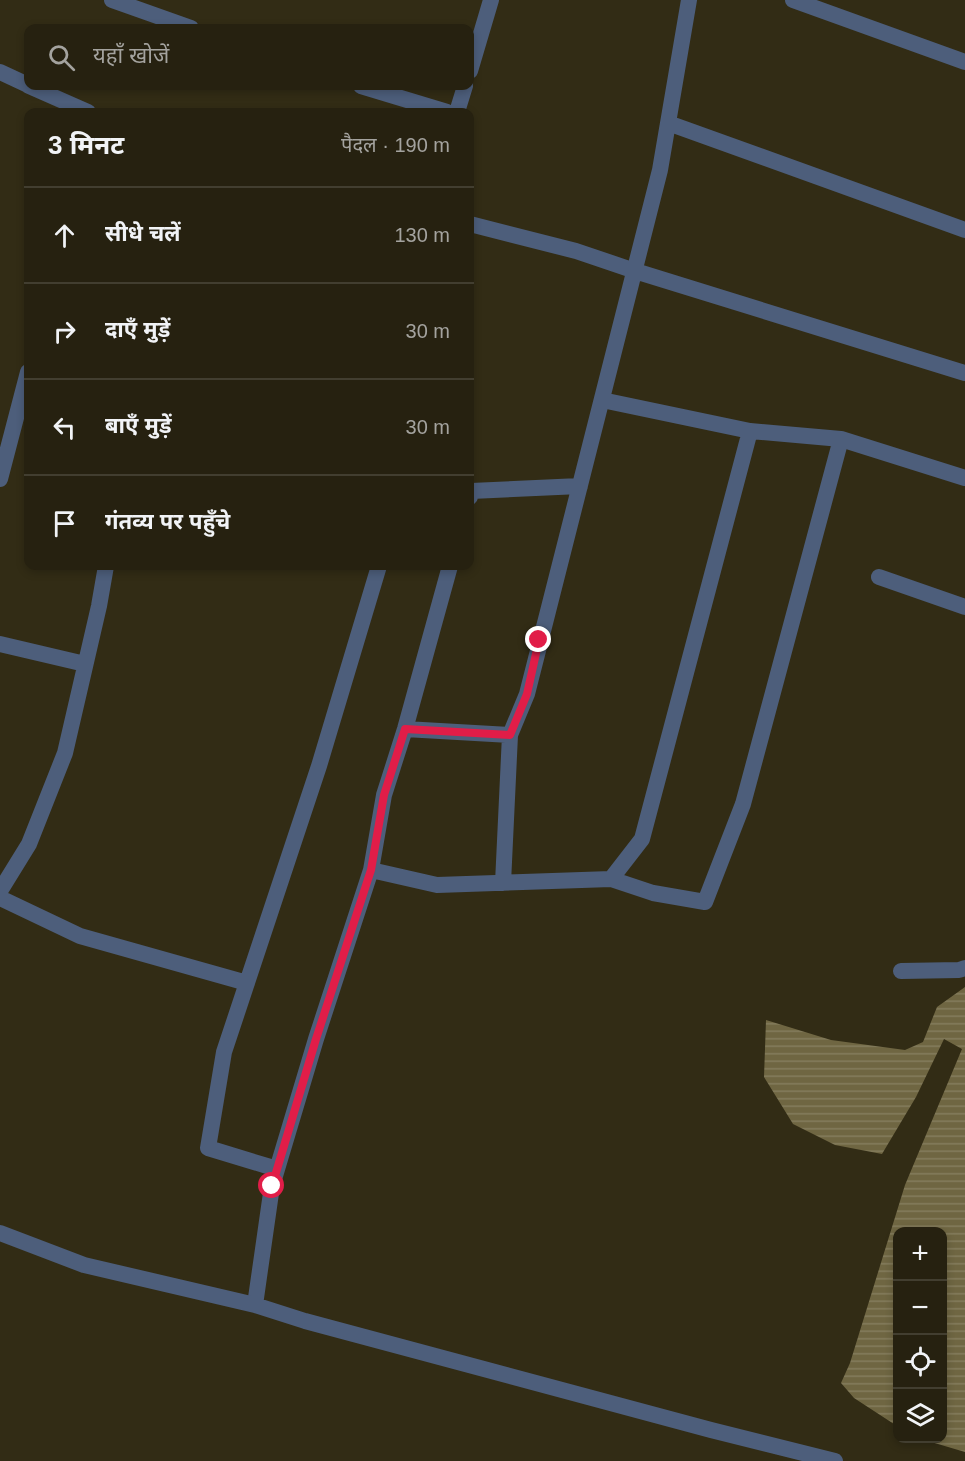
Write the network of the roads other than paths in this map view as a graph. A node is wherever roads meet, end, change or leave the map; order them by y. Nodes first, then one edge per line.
1 (112, 0) edge
2 (490, 0) edge
3 (690, 0) edge
4 (793, 0) edge
5 (179, 24) edge
6 (474, 57) edge
7 (965, 62) edge
8 (0, 72) edge
9 (24, 83) edge
10 (40, 90) edge
11 (374, 90) edge
12 (464, 90) edge
13 (79, 108) edge
14 (434, 108) edge
15 (458, 108) edge
16 (668, 123) junction
17 (474, 225) edge
18 (965, 230) edge
19 (635, 271) junction
20 (965, 373) edge
21 (24, 387) edge
22 (602, 400) junction
23 (750, 431) junction
24 (841, 439) junction
25 (965, 478) edge
26 (0, 479) edge
27 (580, 486) junction
28 (474, 491) edge
29 (105, 570) edge
30 (378, 570) edge
31 (449, 570) edge
32 (879, 577) dead end
33 (965, 607) edge
34 (0, 644) edge
35 (85, 664) junction
36 (405, 729) junction
37 (510, 735) junction
38 (371, 870) junction
39 (611, 879) junction
40 (503, 883) junction
41 (0, 891) edge
42 (0, 898) edge
43 (965, 968) edge
44 (901, 970) dead end
45 (247, 983) junction
46 (277, 1169) junction
47 (0, 1233) edge
48 (255, 1305) junction
49 (836, 1461) edge

1 - 5 street
2 - 6 street
3 - 16 street
4 - 7 street
8 - 9 street
10 - 13 street
11 - 14 street
12 - 15 street
16 - 18 street
16 - 19 street
17 - 19 street
19 - 20 street
19 - 22 street
21 - 26 street
22 - 23 street
22 - 27 street
23 - 24 street
23 - 39 street
24 - 25 street
24 - 39 street
27 - 28 street
27 - 37 street
29 - 35 street
30 - 45 street
31 - 36 street
32 - 33 street
34 - 35 street
35 - 41 street
36 - 37 street
36 - 38 street
37 - 40 street
38 - 40 street
38 - 46 street
39 - 40 street
42 - 45 street
43 - 44 street
45 - 46 street
46 - 48 street
47 - 48 street
48 - 49 street

